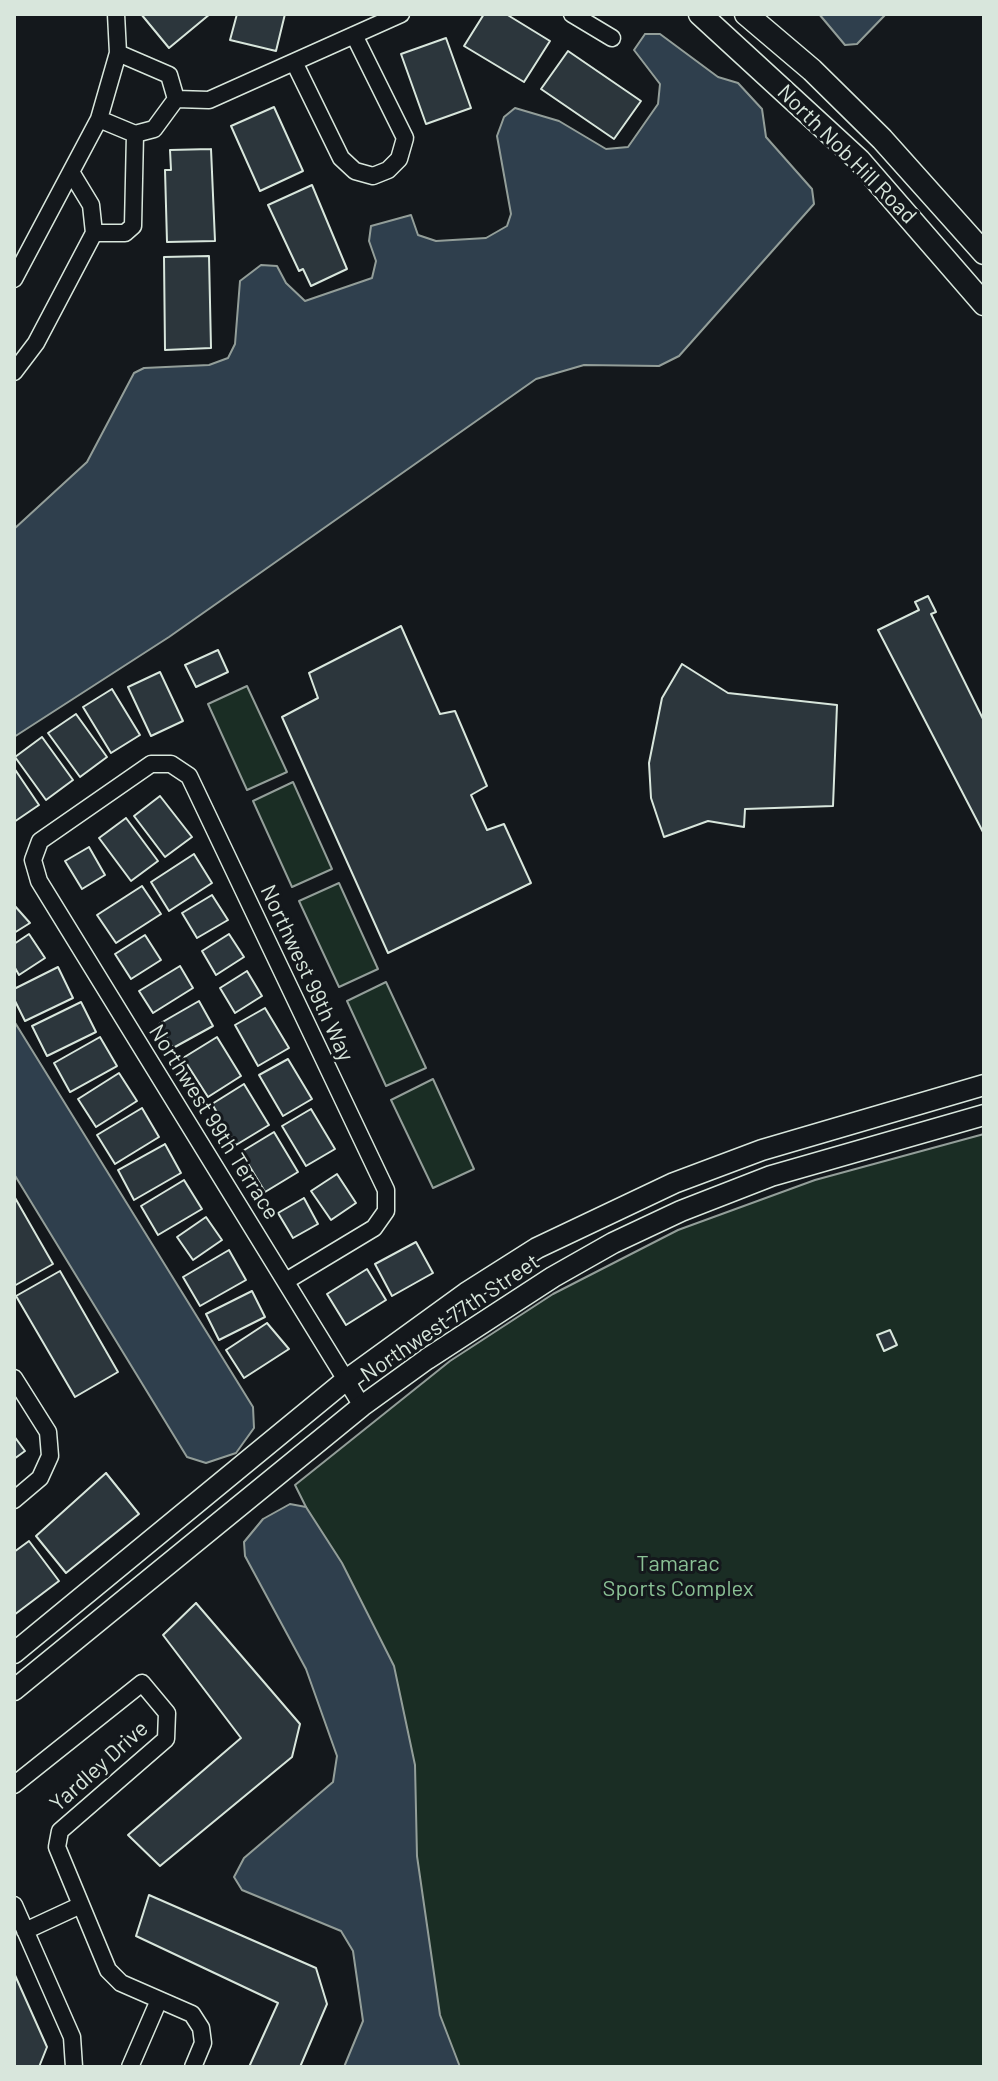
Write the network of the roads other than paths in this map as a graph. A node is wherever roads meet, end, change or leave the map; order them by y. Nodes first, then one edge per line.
1 (116, 14) edge
2 (401, 14) edge
3 (572, 14) edge
4 (700, 14) edge
5 (746, 14) edge
6 (354, 35) junction
7 (612, 38) dead end
8 (118, 53) junction
9 (294, 62) junction
10 (176, 99) junction
11 (99, 119) junction
12 (135, 134) junction
13 (71, 172) junction
14 (94, 233) junction
15 (984, 253) edge
16 (14, 279) edge
17 (984, 304) edge
18 (14, 372) edge
19 (33, 860) joint
20 (984, 1085) edge
21 (984, 1115) edge
22 (286, 1281) junction
23 (14, 1378) edge
24 (346, 1380) junction
25 (362, 1406) junction
26 (14, 1500) edge
27 (14, 1653) edge
28 (14, 1690) edge
29 (14, 1785) edge
30 (14, 1905) edge
31 (81, 1905) junction
32 (25, 1931) junction
33 (159, 2000) junction
34 (74, 2067) edge
35 (130, 2067) edge
36 (193, 2067) edge

1 - 8 street
2 - 6 street
3 - 7 street
4 - 17 main road, North Nob Hill Road
5 - 15 main road, North Nob Hill Road
6 - 9 street
6 - 9 street
8 - 10 street
8 - 11 street
9 - 10 street
10 - 12 street
11 - 12 street
11 - 13 street
12 - 14 street
13 - 14 street
13 - 16 street
14 - 18 street
19 - 22 street, Northwest 99th Terrace
19 - 22 street, Northwest 99th Way
20 - 24 street, Northwest 77th Street
21 - 25 street, Northwest 77th Street
22 - 24 street, Northwest 99th Terrace
23 - 26 street
24 - 25 street, Northwest 99th Terrace
24 - 27 street, Northwest 77th Street
25 - 28 street, Northwest 77th Street
29 - 31 street, Yardley Drive
30 - 32 street
31 - 32 street
31 - 33 street, Yardley Drive
32 - 34 street
33 - 35 street
33 - 36 street, Yardley Drive

